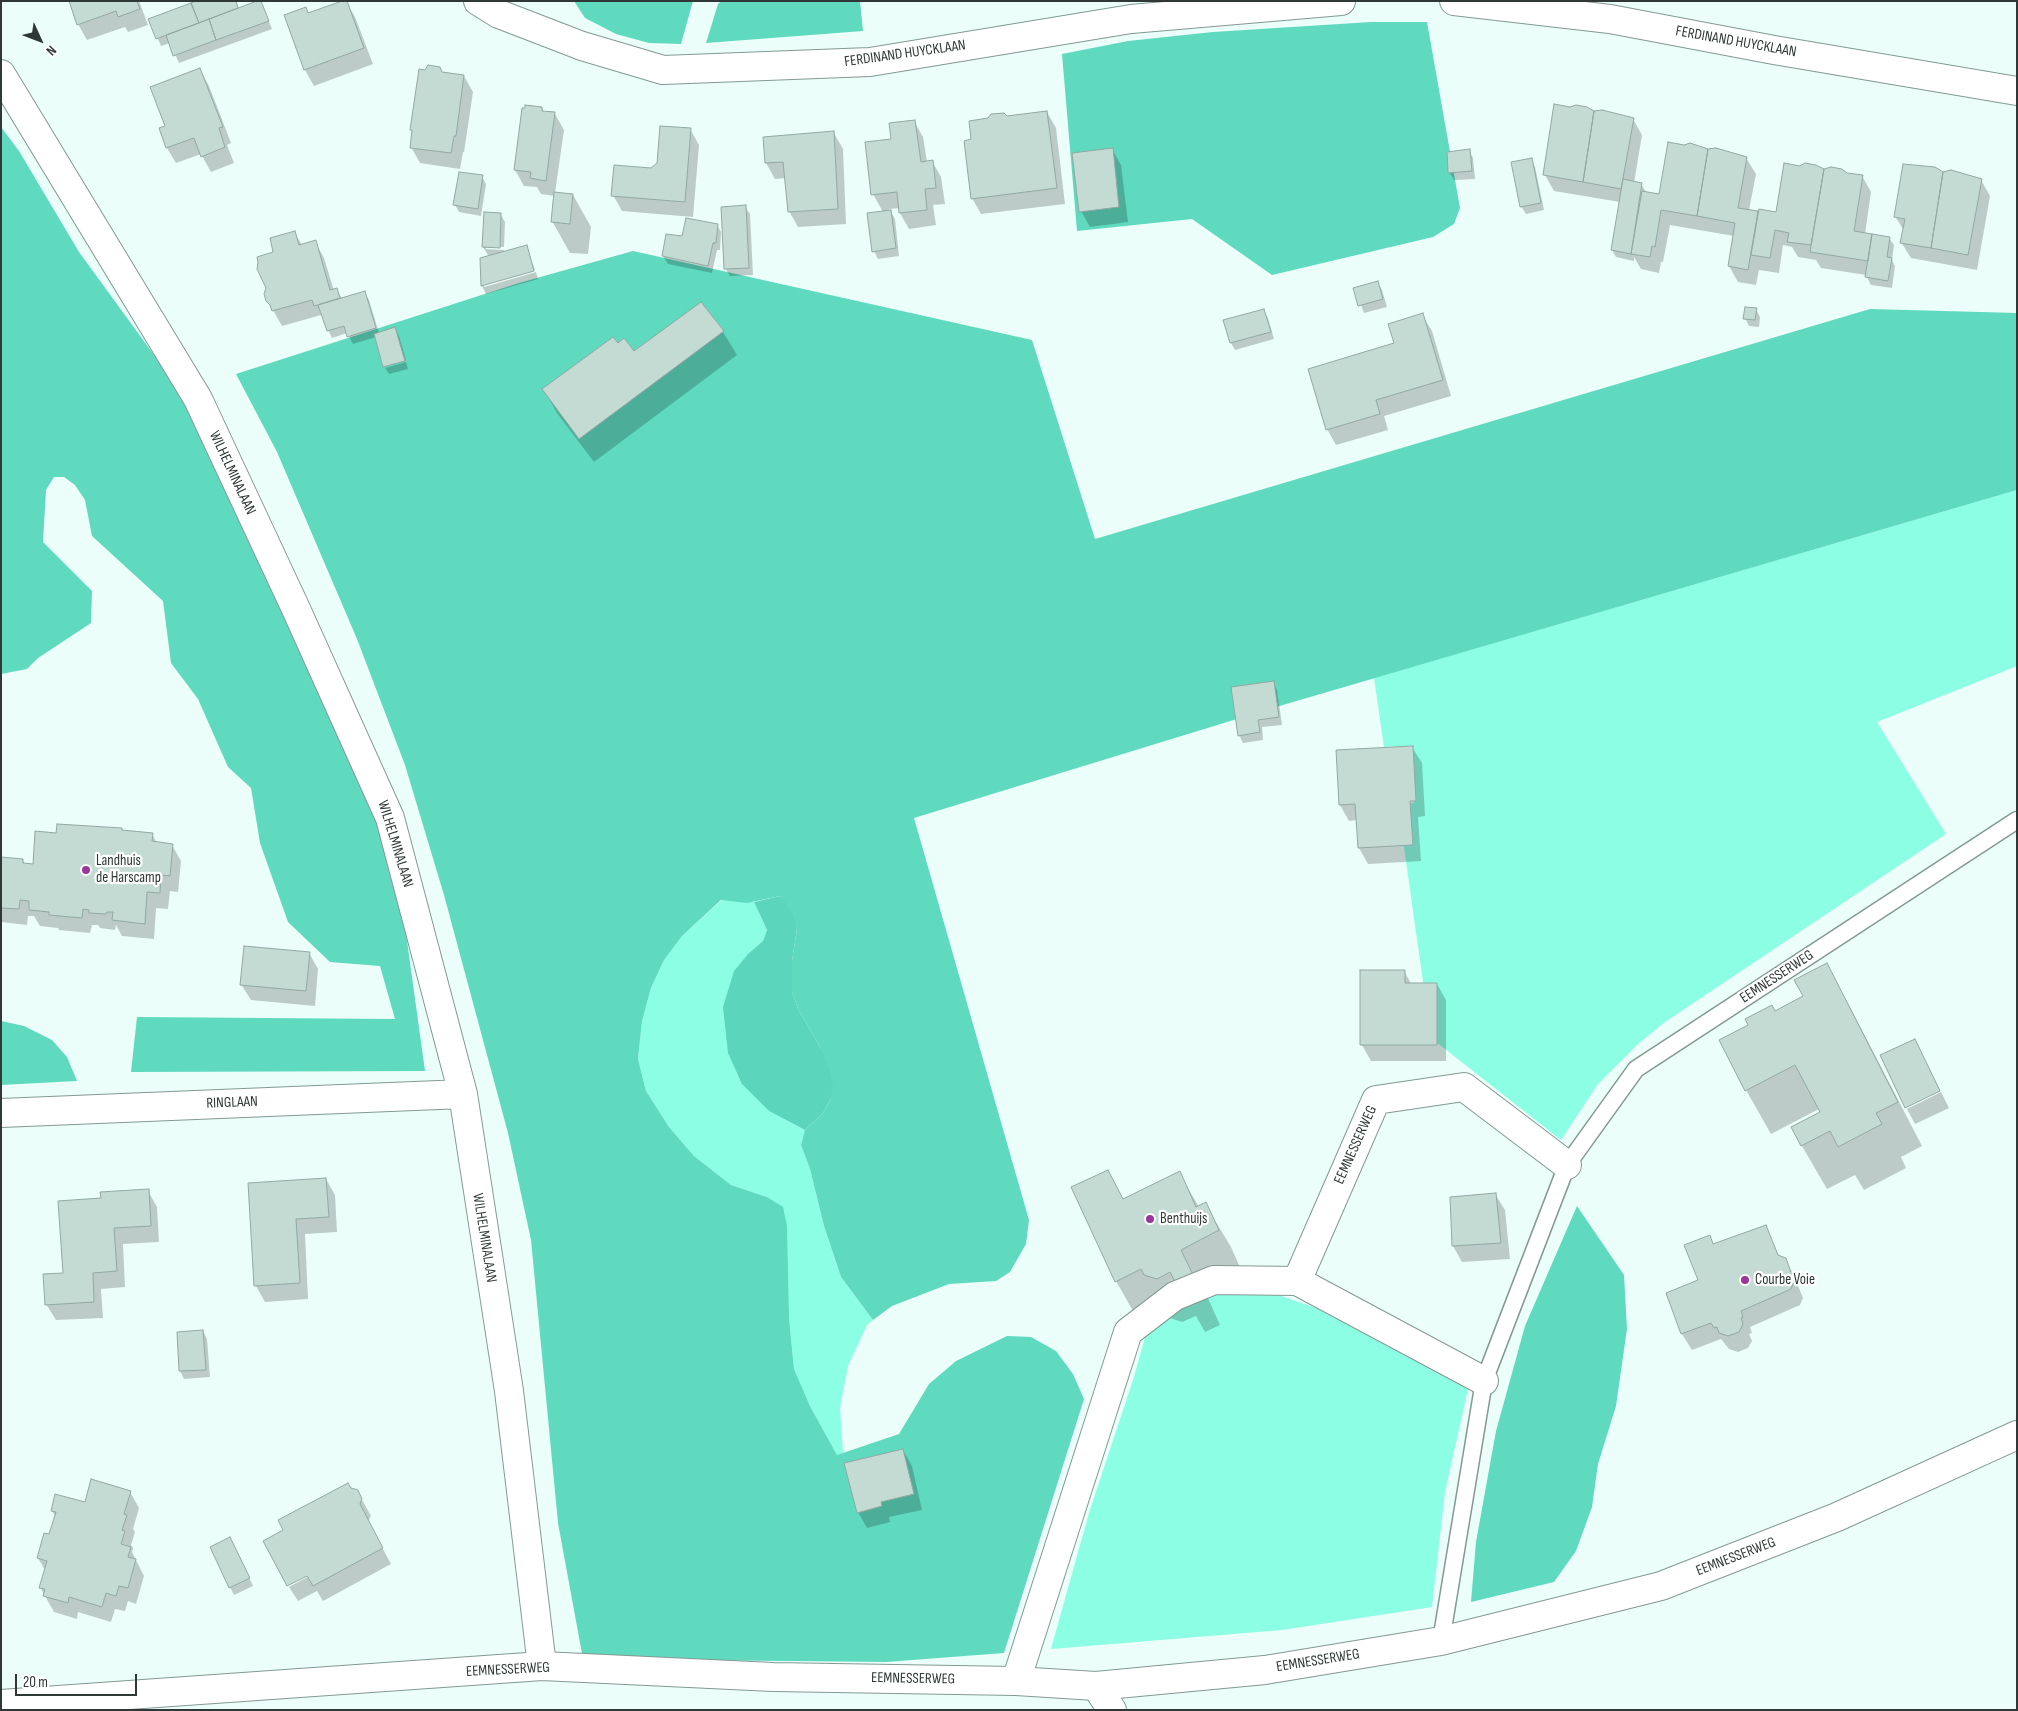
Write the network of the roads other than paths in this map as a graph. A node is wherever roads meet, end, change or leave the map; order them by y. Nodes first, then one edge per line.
1 (478, 1) edge
2 (1341, 1) edge
3 (1454, 1) edge
4 (1, 74) edge
5 (2017, 91) edge
6 (2017, 820) edge
7 (463, 1094) junction
8 (1, 1112) edge
9 (1567, 1165) junction
10 (1297, 1281) junction
11 (1484, 1381) junction
12 (2017, 1435) edge
13 (1441, 1641) junction
14 (542, 1666) junction
15 (1016, 1681) junction
16 (1096, 1686) junction
17 (1, 1704) edge
18 (1112, 1710) edge

1 - 2 street, FERDINAND HUYCKLAAN
3 - 5 street, FERDINAND HUYCKLAAN
4 - 7 street, WILHELMINALAAN
6 - 9 lane, EEMNESSERWEG
7 - 8 street, RINGLAAN
7 - 14 street, WILHELMINALAAN
9 - 10 street, EEMNESSERWEG
9 - 11 lane, EEMNESSERWEG
10 - 11 street
10 - 15 street
11 - 13 lane, EEMNESSERWEG
12 - 13 street, EEMNESSERWEG
13 - 16 street, EEMNESSERWEG
14 - 15 street, EEMNESSERWEG
14 - 17 street, EEMNESSERWEG
15 - 16 street, EEMNESSERWEG
16 - 18 street

